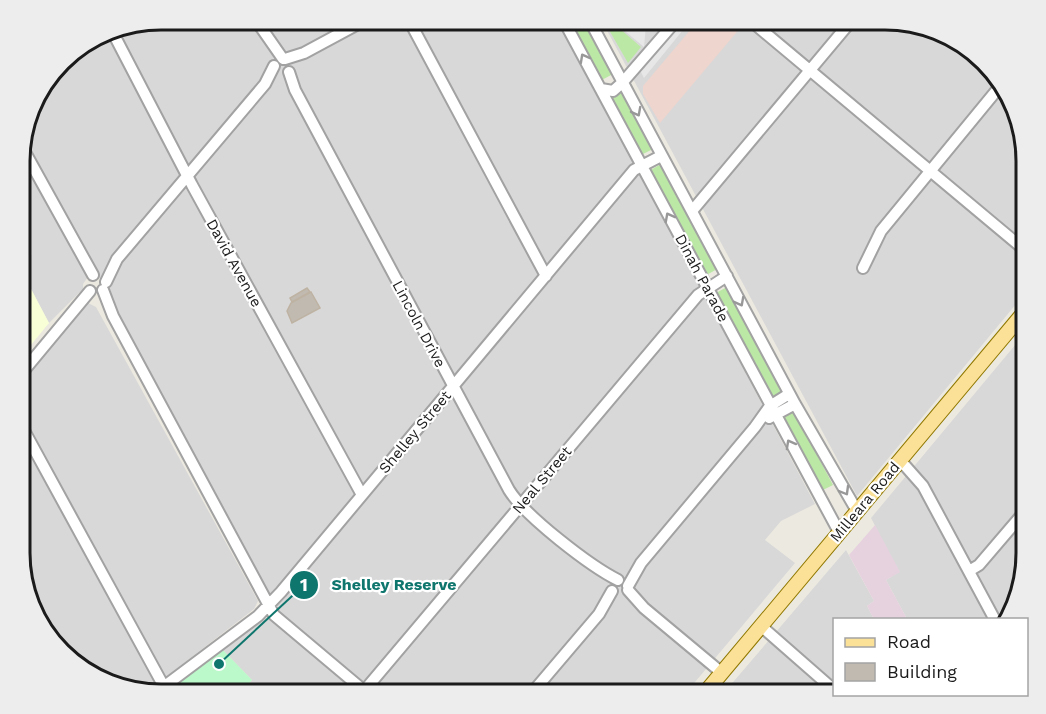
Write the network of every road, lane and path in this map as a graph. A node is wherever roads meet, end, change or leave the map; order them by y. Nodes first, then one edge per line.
1 (262, 30) edge
2 (347, 30) edge
3 (414, 30) edge
4 (569, 30) edge
5 (595, 30) edge
6 (668, 30) edge
7 (762, 30) edge
8 (844, 30) edge
9 (116, 38) edge
10 (282, 67) junction
11 (810, 70) junction
12 (622, 83) junction
13 (601, 89) junction
14 (996, 91) edge
15 (661, 156) junction
16 (30, 161) edge
17 (641, 165) junction
18 (929, 170) junction
19 (188, 175) junction
20 (692, 211) junction
21 (1016, 242) edge
22 (863, 268) dead end
23 (546, 276) junction
24 (727, 276) junction
25 (98, 284) junction
26 (706, 287) junction
27 (1016, 322) edge
28 (30, 363) edge
29 (453, 387) junction
30 (792, 399) junction
31 (772, 411) junction
32 (30, 442) edge
33 (900, 460) junction
34 (362, 495) junction
35 (521, 506) junction
36 (857, 512) junction
37 (1016, 522) edge
38 (839, 532) junction
39 (969, 571) junction
40 (620, 588) junction
41 (268, 605) junction
42 (994, 618) edge
43 (761, 626) junction
44 (722, 673) junction
45 (158, 684) edge
46 (172, 684) edge
47 (355, 684) edge
48 (373, 684) edge
49 (540, 684) edge
50 (713, 684) edge
51 (827, 684) edge

1 - 10 street, Lincoln Drive
2 - 10 street
3 - 23 street
13 -> 4 street, Dinah Parade
5 - 12 street, Dinah Parade
6 - 12 street
7 - 11 street
8 - 11 street
9 - 19 street, David Avenue
10 - 19 street
10 - 29 street, Lincoln Drive
11 - 18 street
11 - 20 street
12 - 13 street
12 -> 15 street, Dinah Parade
13 - 17 street, Dinah Parade
14 - 18 street
15 - 17 street, Shelley Street
15 - 20 street, Dinah Parade
16 - 25 street
17 - 23 street, Shelley Street
26 -> 17 street, Dinah Parade
18 - 21 street
18 - 22 street
19 - 25 street
19 - 34 street, David Avenue
20 - 24 street, Dinah Parade
23 - 29 street, Shelley Street
24 - 26 street, Neal Street
24 -> 30 street, Dinah Parade
25 - 28 street
25 - 41 street
26 - 31 street, Dinah Parade
26 - 35 street, Neal Street
27 - 33 main road, Milleara Road
29 - 34 street, Shelley Street
29 - 35 street, Lincoln Drive
30 - 31 street
30 -> 36 street, Dinah Parade
38 -> 31 street, Dinah Parade
31 - 40 street
32 - 45 street
33 - 36 main road, Milleara Road
33 - 39 street
34 - 41 street, Shelley Street
35 - 40 street, Lincoln Drive
35 - 48 street, Neal Street
36 - 38 main road, Milleara Road
37 - 39 street
38 - 43 main road, Milleara Road
39 - 42 street
40 - 44 street, Lincoln Drive
40 - 49 street
41 - 46 street, Shelley Street
41 - 47 street
43 - 44 main road, Milleara Road
43 - 51 street
44 - 50 main road, Milleara Road

